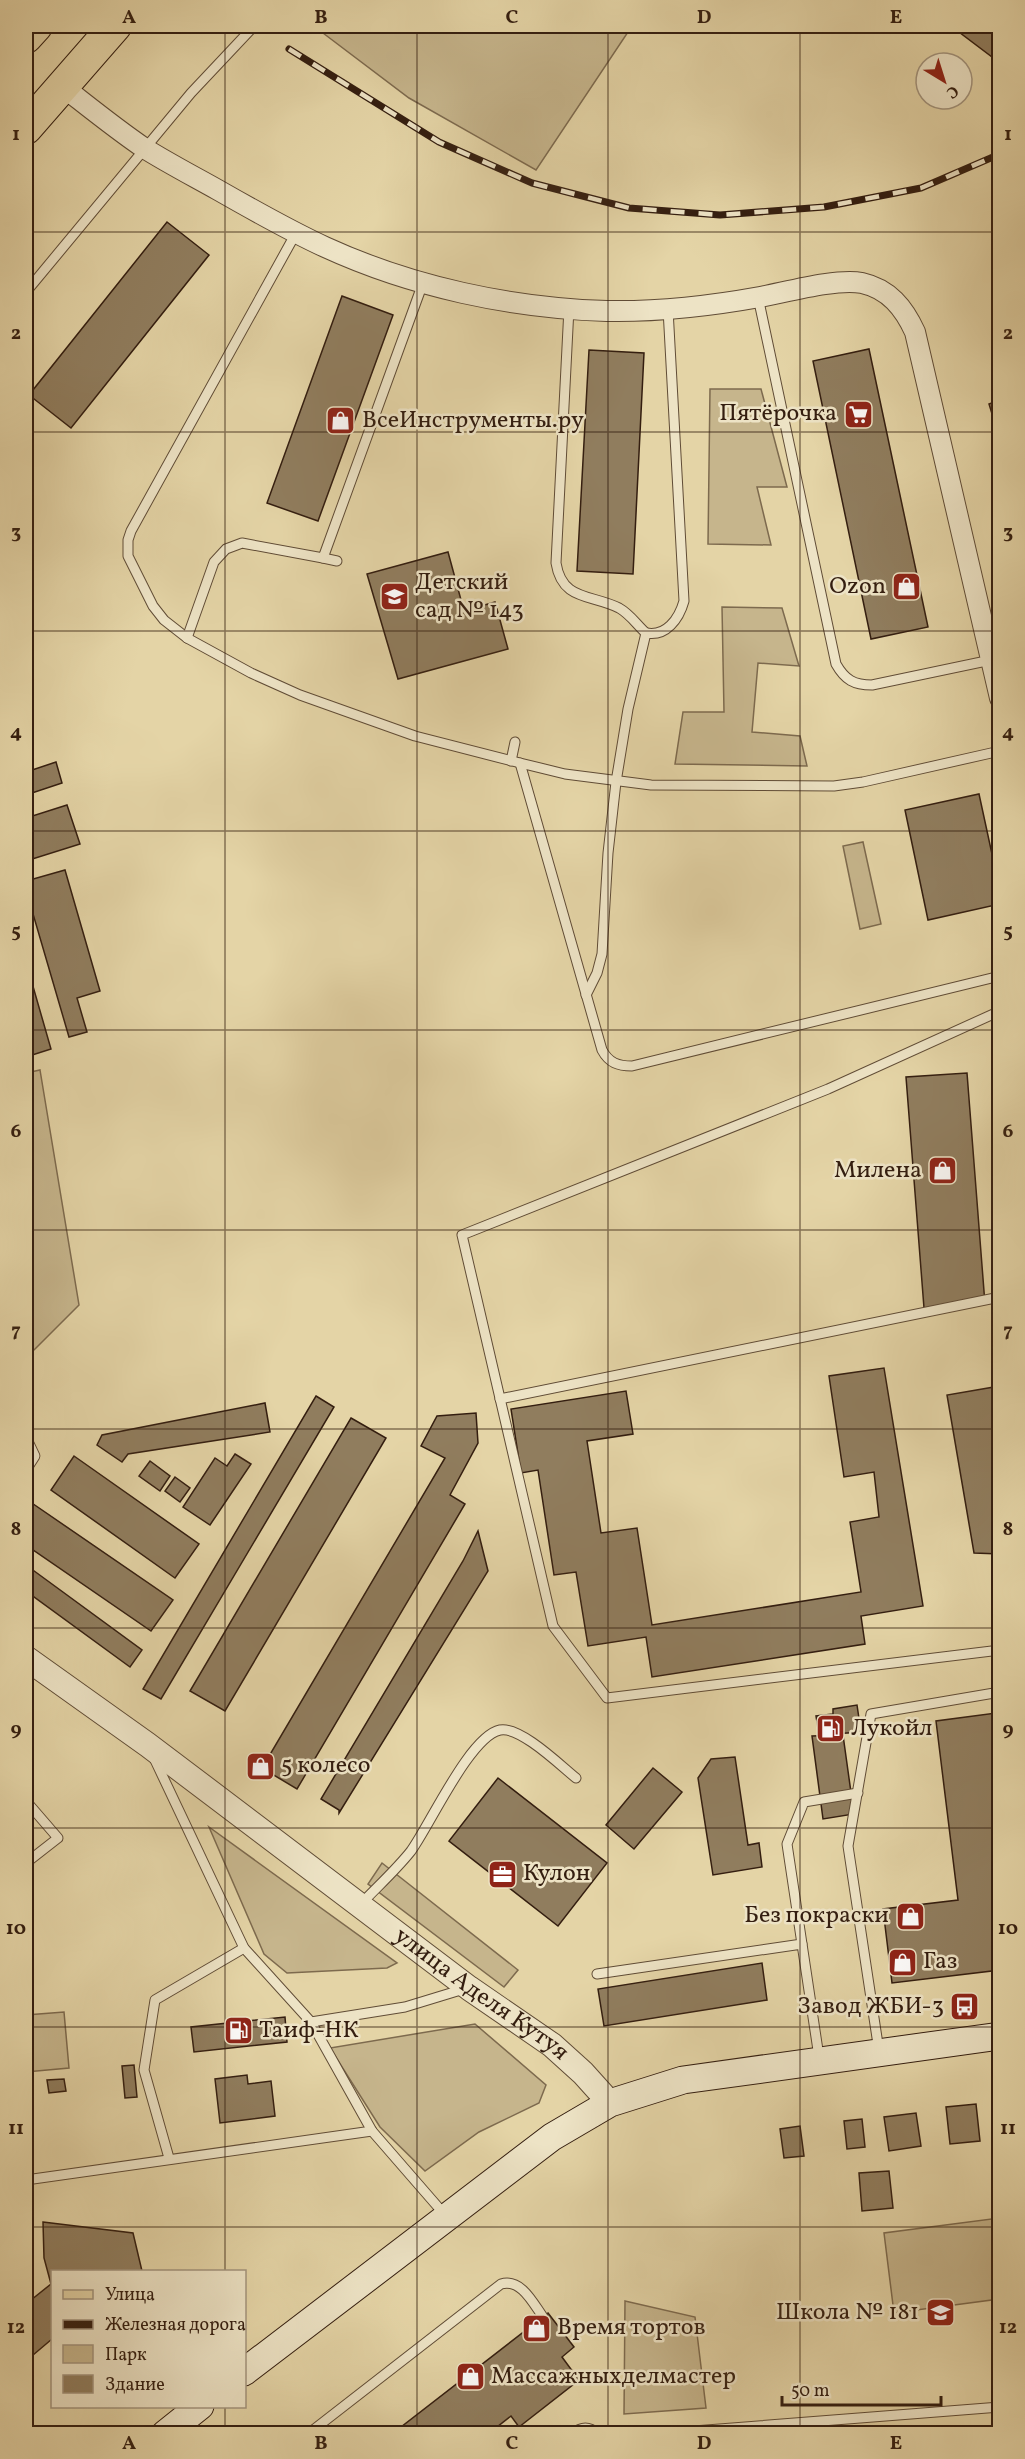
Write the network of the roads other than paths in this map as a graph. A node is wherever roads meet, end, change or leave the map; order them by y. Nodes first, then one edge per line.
1 (115, 26) edge
2 (254, 26) edge
3 (62, 86) junction
4 (26, 128) edge
5 (145, 149) junction
6 (296, 233) junction
7 (423, 283) junction
8 (26, 292) edge
9 (758, 297) junction
10 (569, 308) junction
11 (668, 309) junction
12 (323, 558) junction
13 (337, 561) dead end
14 (646, 633) junction
15 (187, 638) junction
16 (991, 660) junction
17 (999, 698) edge
18 (515, 742) dead end
19 (999, 751) edge
20 (515, 762) junction
21 (616, 782) junction
22 (999, 976) edge
23 (586, 995) junction
24 (999, 1011) edge
25 (999, 1297) edge
26 (500, 1399) junction
27 (26, 1437) edge
28 (26, 1470) edge
29 (999, 1650) edge
30 (26, 1658) edge
31 (999, 1692) edge
32 (148, 1745) junction
33 (576, 1778) dead end
34 (858, 1793) junction
35 (26, 1801) edge
36 (26, 1863) edge
37 (360, 1905) junction
38 (802, 1944) junction
39 (244, 1948) junction
40 (597, 1974) dead end
41 (469, 1988) junction
42 (311, 2022) junction
43 (999, 2036) edge
44 (880, 2053) junction
45 (820, 2063) junction
46 (610, 2103) junction
47 (372, 2131) junction
48 (169, 2158) junction
49 (26, 2180) edge
50 (447, 2217) junction
51 (543, 2317) dead end
52 (246, 2370) edge
53 (999, 2407) edge
54 (197, 2408) edge
55 (165, 2433) edge
56 (308, 2433) edge
57 (572, 2433) edge
58 (598, 2433) edge
59 (655, 2433) edge

1 - 3 main road
2 - 5 lane
3 - 4 main road
3 - 5 street
5 - 6 street
5 - 8 lane
6 - 7 street
6 - 15 lane
7 - 10 street
7 - 12 lane
9 - 11 street
9 - 16 street
9 - 16 lane
10 - 11 street
10 - 14 lane
11 - 14 lane
12 - 13 lane
12 - 15 lane
14 - 21 lane
15 - 20 lane
16 - 17 street
18 - 20 lane
19 - 21 lane
20 - 21 lane
20 - 23 lane
21 - 23 lane
22 - 23 lane
24 - 26 lane
25 - 26 lane
26 - 29 lane
27 - 28 lane
30 - 32 street, улица Аделя Кутуя
31 - 34 lane
32 - 37 street, улица Аделя Кутуя
32 - 39 lane
33 - 37 lane
34 - 38 lane
34 - 44 lane
35 - 36 lane
37 - 41 street, улица Аделя Кутуя
38 - 40 lane
38 - 45 lane
39 - 42 lane
39 - 48 lane
41 - 42 lane
41 - 46 street, улица Аделя Кутуя
42 - 47 lane
43 - 44 main road
44 - 45 main road
45 - 46 main road
46 - 50 main road
47 - 48 lane
47 - 50 lane
48 - 49 lane
50 - 52 main road
51 - 56 lane
53 - 59 lane
54 - 55 main road
57 - 58 lane

